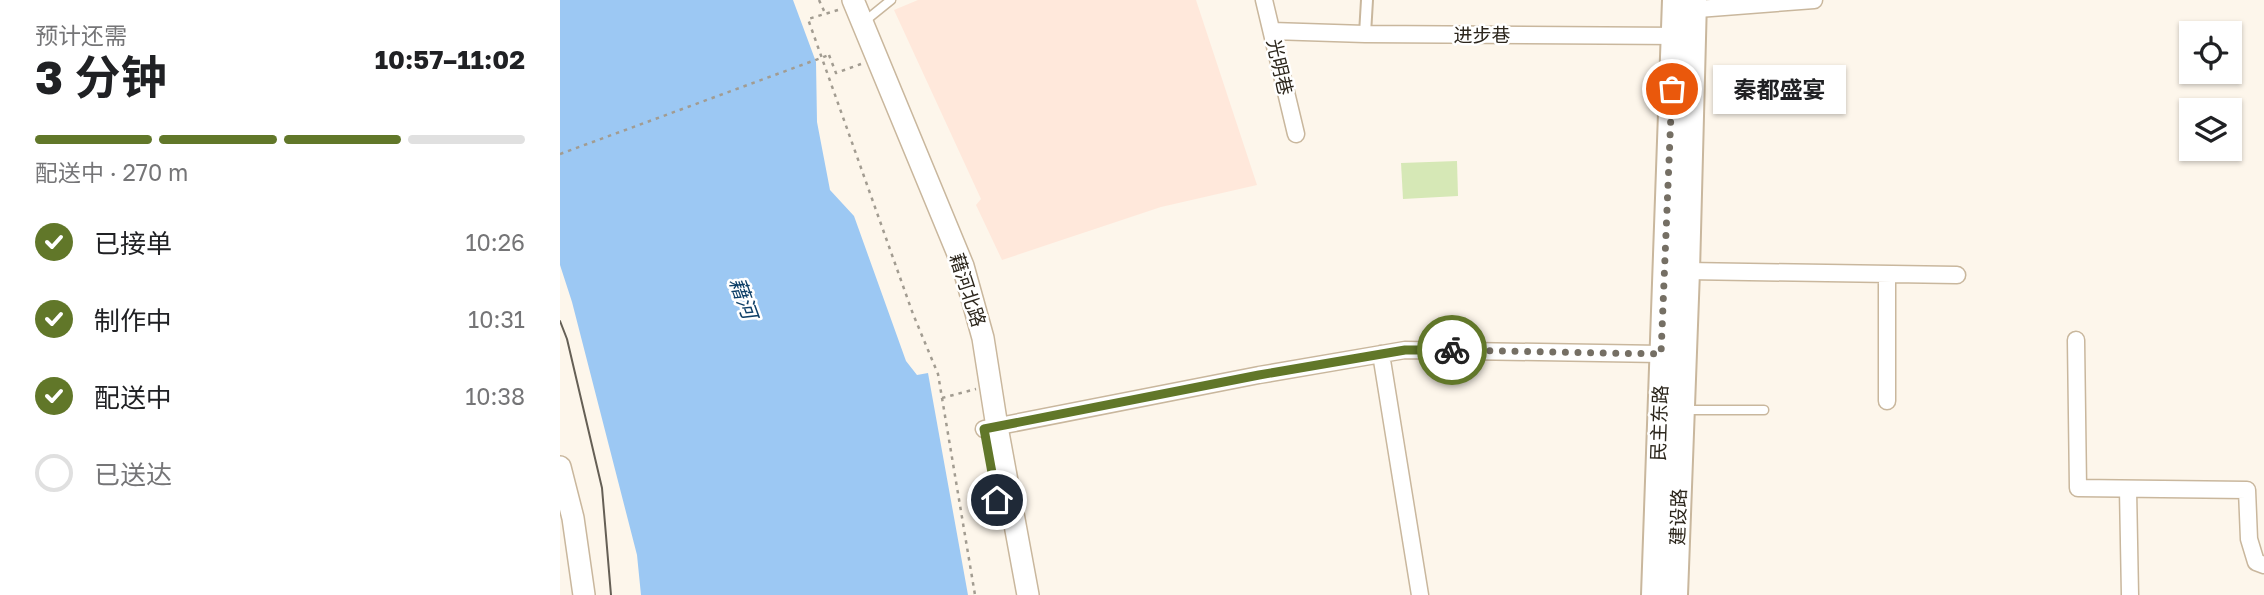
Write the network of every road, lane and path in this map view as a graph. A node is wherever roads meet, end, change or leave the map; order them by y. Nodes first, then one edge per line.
1 (819, 0) edge
2 (891, 0) edge
3 (1264, 0) edge
4 (1367, 0) edge
5 (1814, 0) edge
6 (1685, 5) edge
7 (840, 6) edge
8 (863, 23) junction
9 (1272, 31) junction
10 (1366, 34) junction
11 (1684, 36) junction
12 (865, 62) junction
13 (1296, 134) dead end
14 (560, 154) edge
15 (1687, 271) junction
16 (1887, 274) junction
17 (1956, 275) dead end
18 (2076, 340) dead end
19 (1381, 354) junction
20 (1661, 354) junction
21 (977, 389) junction
22 (942, 398) junction
23 (1886, 401) dead end
24 (1682, 410) junction
25 (1764, 410) dead end
26 (991, 428) junction
27 (560, 467) edge
28 (2128, 489) junction
29 (2264, 565) edge
30 (584, 595) edge
31 (975, 595) edge
32 (1015, 595) edge
33 (1028, 595) edge
34 (1420, 595) edge
35 (1654, 595) edge
36 (1675, 595) edge
37 (2130, 595) edge

1 - 7 path
2 - 8 lane
3 - 9 street, 光明巷
4 - 10 street
5 - 6 street
6 - 11 main road, 民主东路
7 - 8 main road, 藉河北路
7 - 12 main road, 藉河北路
7 - 22 path
8 - 26 main road, 藉河北路
9 - 10 street, 进步巷
9 - 13 street, 光明巷
10 - 11 street, 进步巷
11 - 15 main road, 民主东路
11 - 20 main road, 民主东路
12 - 14 path, bridge
12 - 21 main road, 藉河北路
15 - 16 street
15 - 24 main road, 建设路
16 - 17 street
16 - 23 street
18 - 28 street
19 - 20 street
19 - 26 street
19 - 34 street
20 - 35 main road, 民主东路
21 - 22 path
21 - 26 main road, 藉河北路
22 - 31 path
24 - 25 lane
24 - 36 main road, 建设路
26 - 32 main road, 藉河北路
26 - 33 main road, 藉河北路
27 - 30 main road
28 - 29 street
28 - 37 street

